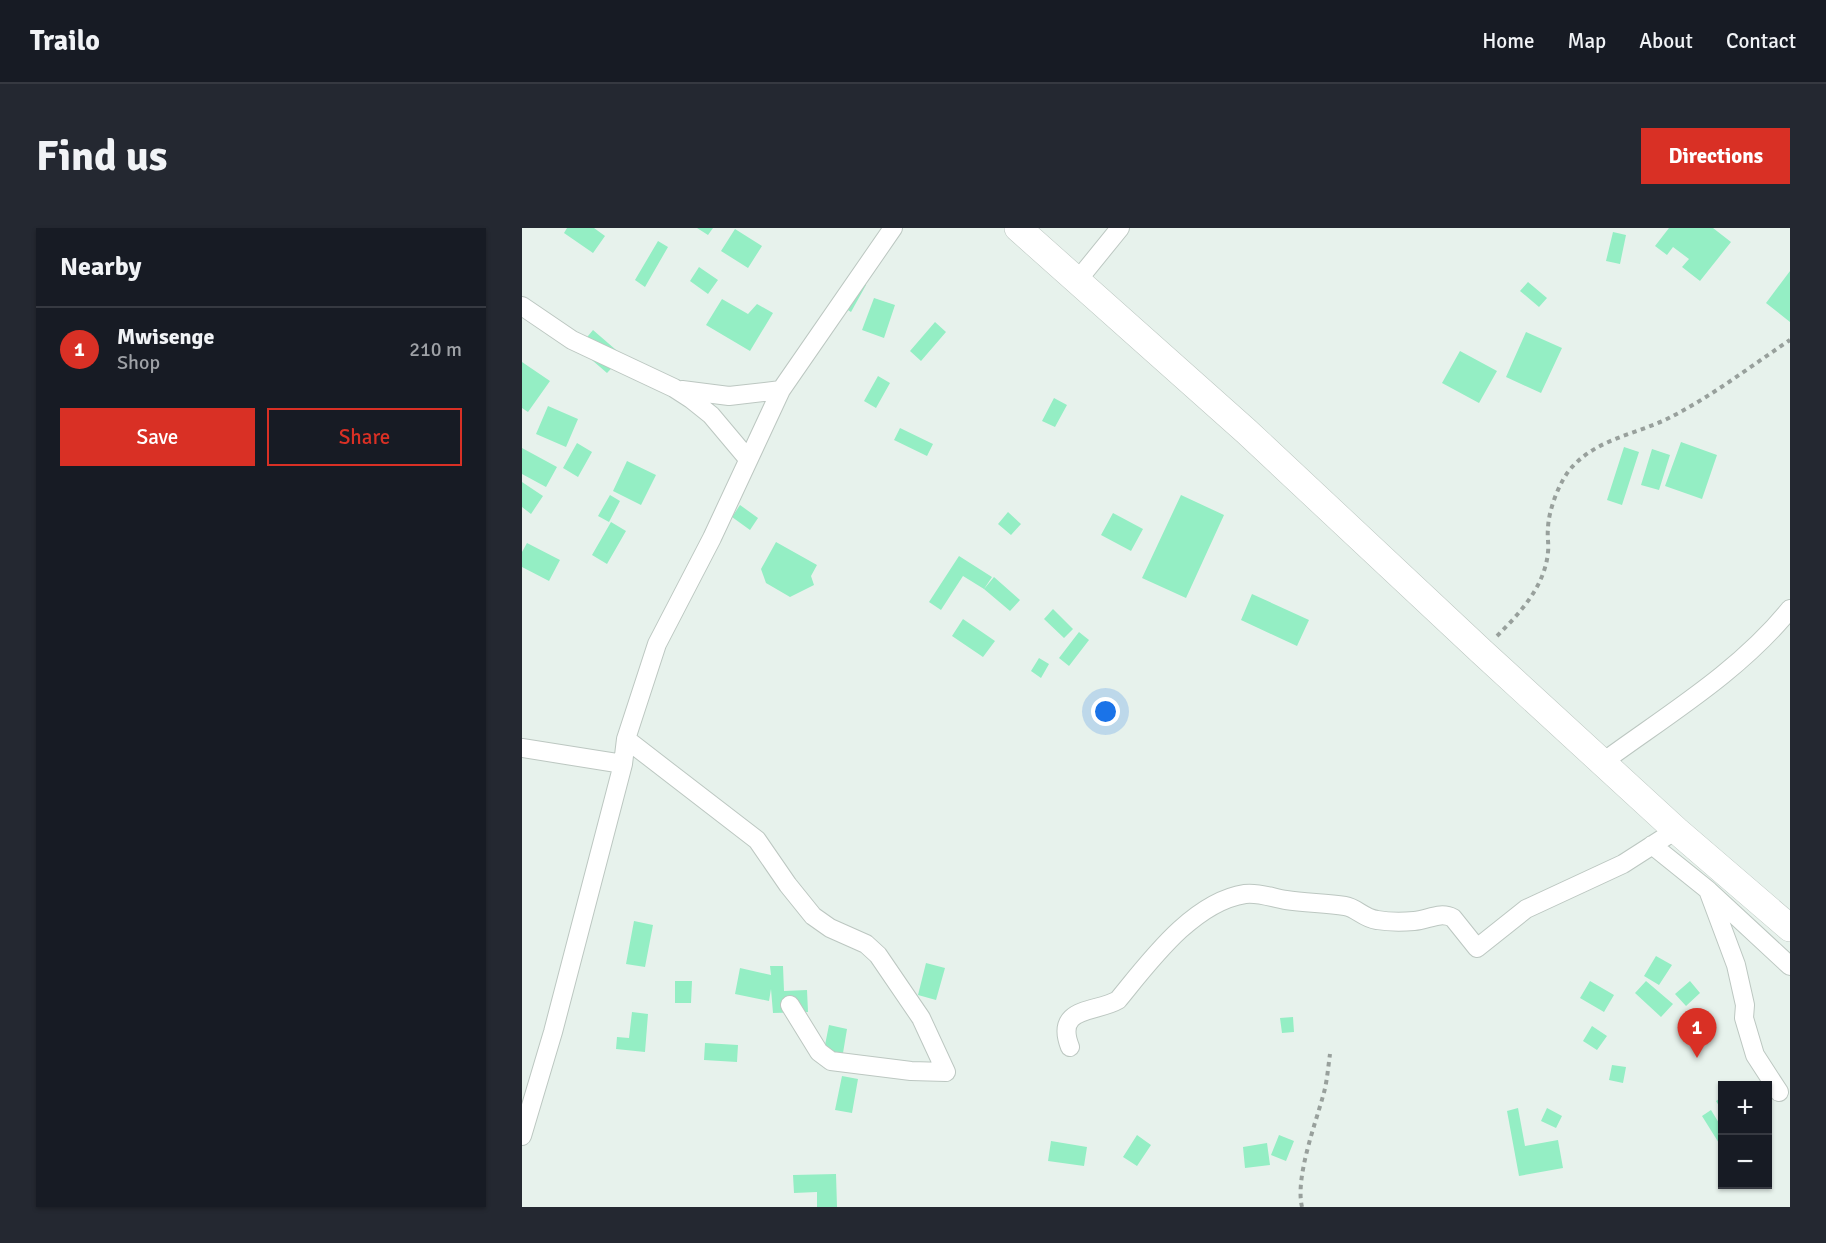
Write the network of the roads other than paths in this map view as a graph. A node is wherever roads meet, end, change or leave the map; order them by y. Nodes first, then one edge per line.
1 (893, 228) edge
2 (1018, 228) edge
3 (1120, 228) edge
4 (1077, 282) junction
5 (522, 306) edge
6 (674, 388) junction
7 (781, 390) junction
8 (748, 459) junction
9 (1790, 609) edge
10 (626, 739) junction
11 (522, 748) edge
12 (1603, 762) junction
13 (623, 764) junction
14 (1676, 830) junction
15 (1653, 845) junction
16 (1708, 890) junction
17 (1790, 928) edge
18 (1790, 966) edge
19 (790, 1005) dead end
20 (1070, 1047) dead end
21 (1779, 1092) dead end
22 (522, 1136) edge

1 - 7 street
2 - 4 main road
3 - 4 street
4 - 12 main road
5 - 6 street
6 - 7 street
6 - 8 street
7 - 8 street
8 - 10 street
9 - 12 street
10 - 13 street
10 - 19 street
11 - 13 street
12 - 14 main road
13 - 22 street
14 - 15 street
14 - 17 main road
15 - 16 street
15 - 20 street
16 - 18 street
16 - 21 street

